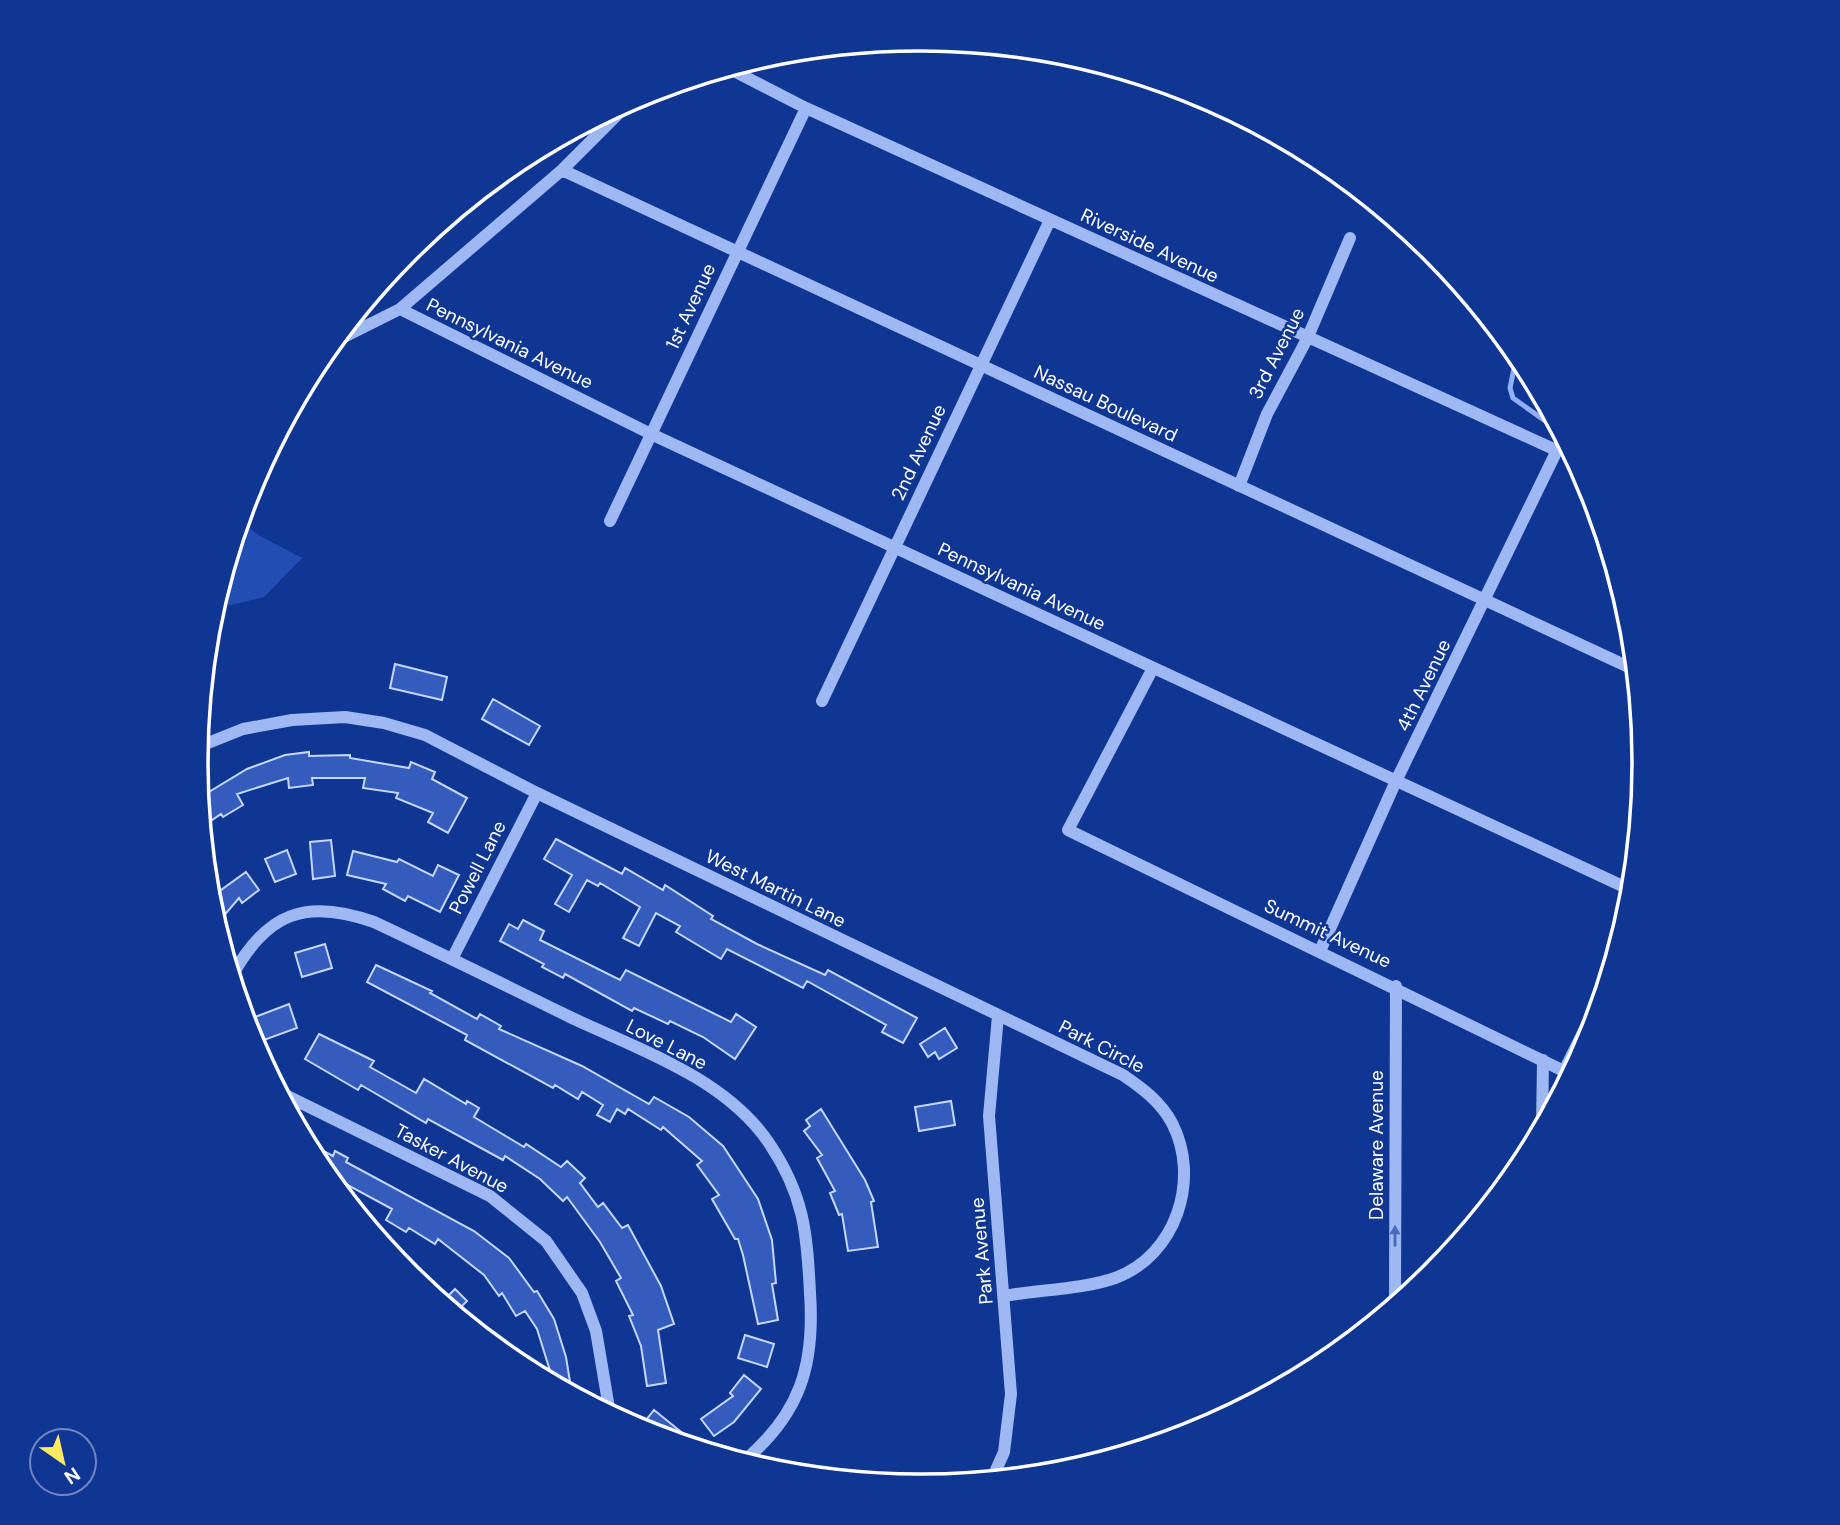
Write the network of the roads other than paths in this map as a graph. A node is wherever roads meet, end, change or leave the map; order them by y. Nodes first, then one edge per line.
1 (740, 74) edge
2 (806, 108) junction
3 (610, 122) edge
4 (562, 170) junction
5 (1050, 220) junction
6 (1350, 238) dead end
7 (737, 252) junction
8 (400, 309) junction
9 (352, 333) edge
10 (1307, 339) junction
11 (978, 365) junction
12 (651, 434) junction
13 (1558, 451) joint
14 (1239, 486) junction
15 (610, 522) dead end
16 (895, 548) junction
17 (1486, 600) junction
18 (1625, 665) edge
19 (1153, 668) junction
20 (822, 701) dead end
21 (209, 743) edge
22 (1396, 781) junction
23 (537, 793) junction
24 (1621, 885) edge
25 (1320, 951) junction
26 (452, 959) junction
27 (238, 965) edge
28 (1396, 986) junction
29 (998, 1016) junction
30 (1542, 1060) junction
31 (1561, 1070) edge
32 (293, 1098) edge
33 (1542, 1107) edge
34 (1395, 1292) edge
35 (1004, 1296) junction
36 (608, 1402) edge
37 (752, 1454) edge
38 (996, 1470) edge

1 - 2 street, Riverside Avenue
2 - 5 street, Riverside Avenue
2 - 7 street, 1st Avenue
3 - 4 street
4 - 7 street, Nassau Boulevard
4 - 8 street
5 - 10 street, Riverside Avenue
5 - 11 street, 2nd Avenue
6 - 10 street, 3rd Avenue
7 - 11 street, Nassau Boulevard
7 - 12 street, 1st Avenue
8 - 9 street
8 - 12 street, Pennsylvania Avenue
10 - 13 street, Riverside Avenue
10 - 14 street, 3rd Avenue
11 - 14 street, Nassau Boulevard
11 - 16 street, 2nd Avenue
12 - 15 street, 1st Avenue
12 - 16 street, Pennsylvania Avenue
13 - 17 street, 4th Avenue
14 - 17 street, Nassau Boulevard
16 - 19 street, Pennsylvania Avenue
16 - 20 street, 2nd Avenue
17 - 18 street, Nassau Boulevard
17 - 22 street, 4th Avenue
19 - 22 street, Pennsylvania Avenue
19 - 25 street, Summit Avenue
21 - 23 street, West Martin Lane
22 - 24 street, Pennsylvania Avenue
22 - 25 street, 4th Avenue
23 - 26 street, Powell Lane
23 - 29 street, West Martin Lane
25 - 28 street, Summit Avenue
26 - 27 street, Love Lane
26 - 37 street, Love Lane
28 - 30 street, Summit Avenue
34 -> 28 street, Delaware Avenue
29 - 35 street, Park Avenue
29 - 35 street, Park Circle
30 - 31 street, Summit Avenue
30 - 33 street
32 - 36 street, Tasker Avenue
35 - 38 street, Park Avenue

